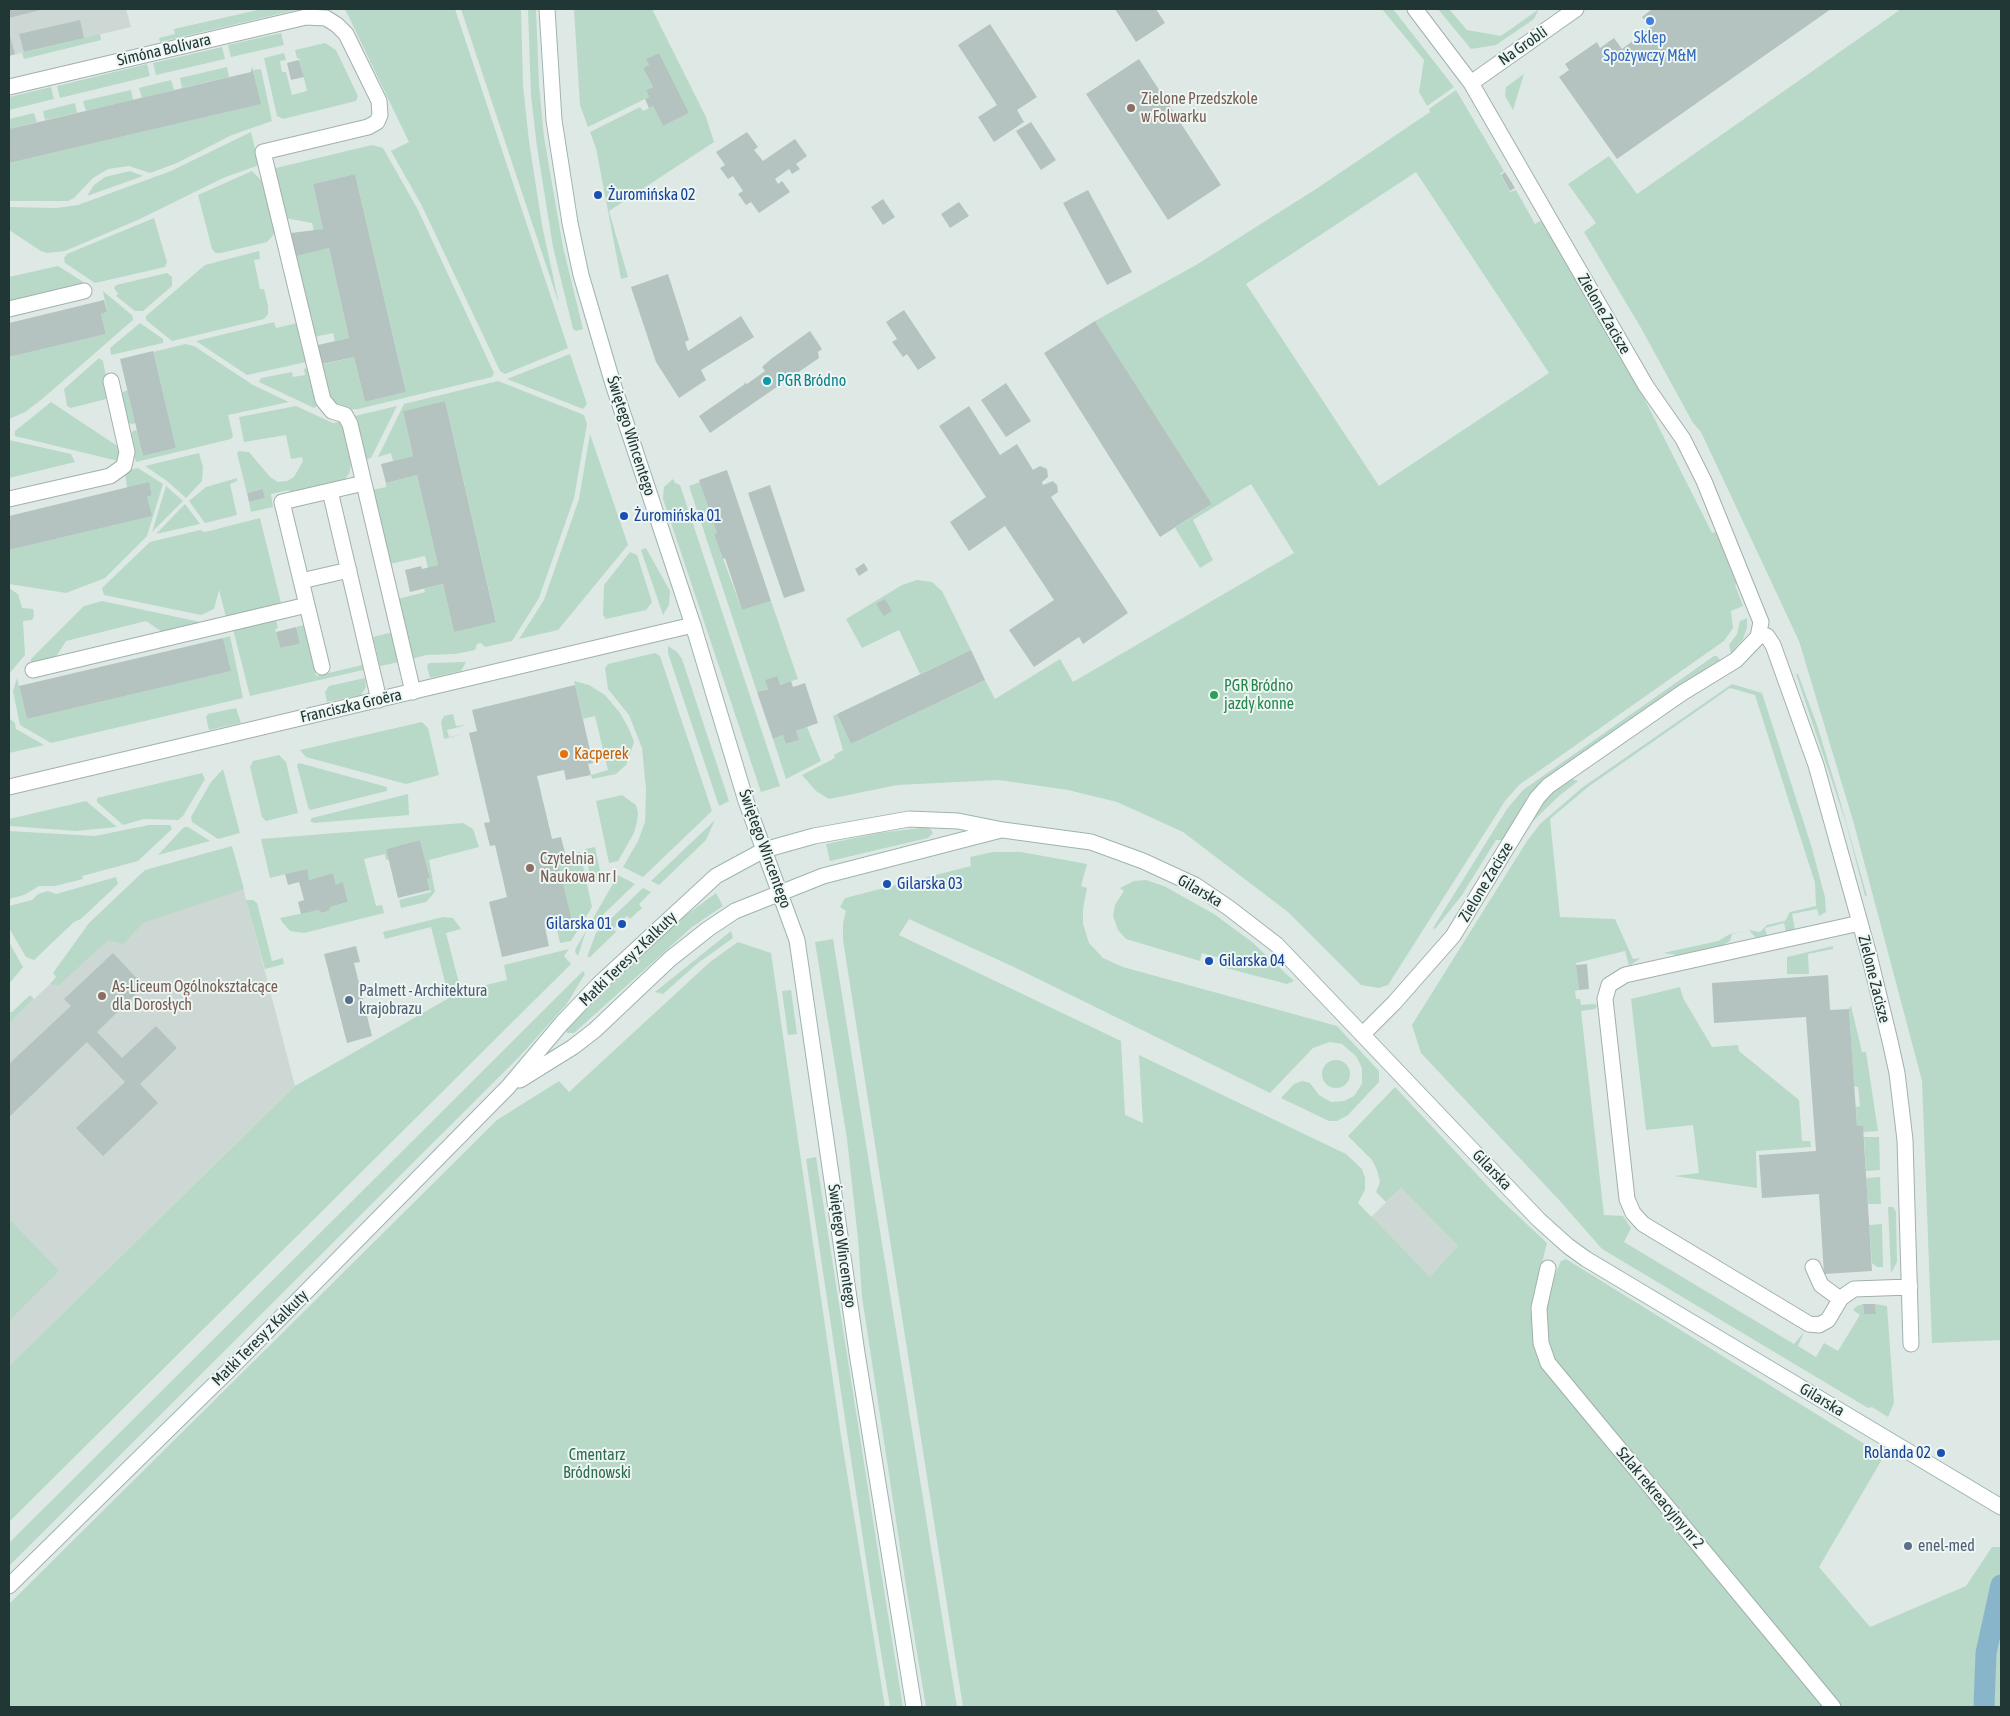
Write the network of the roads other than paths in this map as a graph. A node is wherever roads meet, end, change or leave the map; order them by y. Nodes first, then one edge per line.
1 (547, 9) edge
2 (1415, 9) edge
3 (1576, 9) edge
4 (1471, 83) junction
5 (9, 87) edge
6 (84, 290) dead end
7 (9, 309) edge
8 (111, 381) dead end
9 (364, 483) junction
10 (330, 491) junction
11 (9, 499) edge
12 (349, 570) junction
13 (301, 581) junction
14 (307, 605) junction
15 (693, 625) junction
16 (1760, 634) junction
17 (322, 667) dead end
18 (33, 670) dead end
19 (413, 692) junction
20 (379, 700) junction
21 (9, 786) edge
22 (1003, 830) junction
23 (764, 850) junction
24 (780, 893) junction
25 (1860, 923) junction
26 (1363, 1034) junction
27 (508, 1087) junction
28 (1813, 1267) dead end
29 (1548, 1268) dead end
30 (1910, 1287) junction
31 (1840, 1299) junction
32 (1911, 1344) dead end
33 (2001, 1507) edge
34 (9, 1586) edge
35 (914, 1707) edge
36 (1833, 1707) edge

1 - 15 street, Świętego Wincentego
2 - 4 street, Zielone Zacisze
3 - 4 street, Na Grobli
4 - 16 street, Zielone Zacisze
5 - 9 street, Simóna Bolívara
6 - 7 street
8 - 11 street
9 - 10 street
9 - 19 street
10 - 12 street
10 - 13 street
12 - 13 street
12 - 20 street
13 - 14 street
14 - 17 street
14 - 18 street
15 - 19 street, Franciszka Groëra
15 - 23 street, Świętego Wincentego
16 - 25 street, Zielone Zacisze
16 - 26 street, Zielone Zacisze
19 - 20 street, Franciszka Groëra
20 - 21 street, Franciszka Groëra
22 - 23 street, Gilarska
22 - 24 street, Gilarska
22 - 26 street, Gilarska
23 - 24 street, Świętego Wincentego
23 - 27 street, Matki Teresy z Kalkuty
24 - 27 street, Matki Teresy z Kalkuty
24 - 35 street, Świętego Wincentego
25 - 30 street, Zielone Zacisze
25 - 31 street
26 - 33 street, Gilarska
27 - 34 street, Matki Teresy z Kalkuty
28 - 31 street
29 - 36 street, Szlak rekreacyjny nr 2
30 - 31 street
30 - 32 street, Zielone Zacisze

